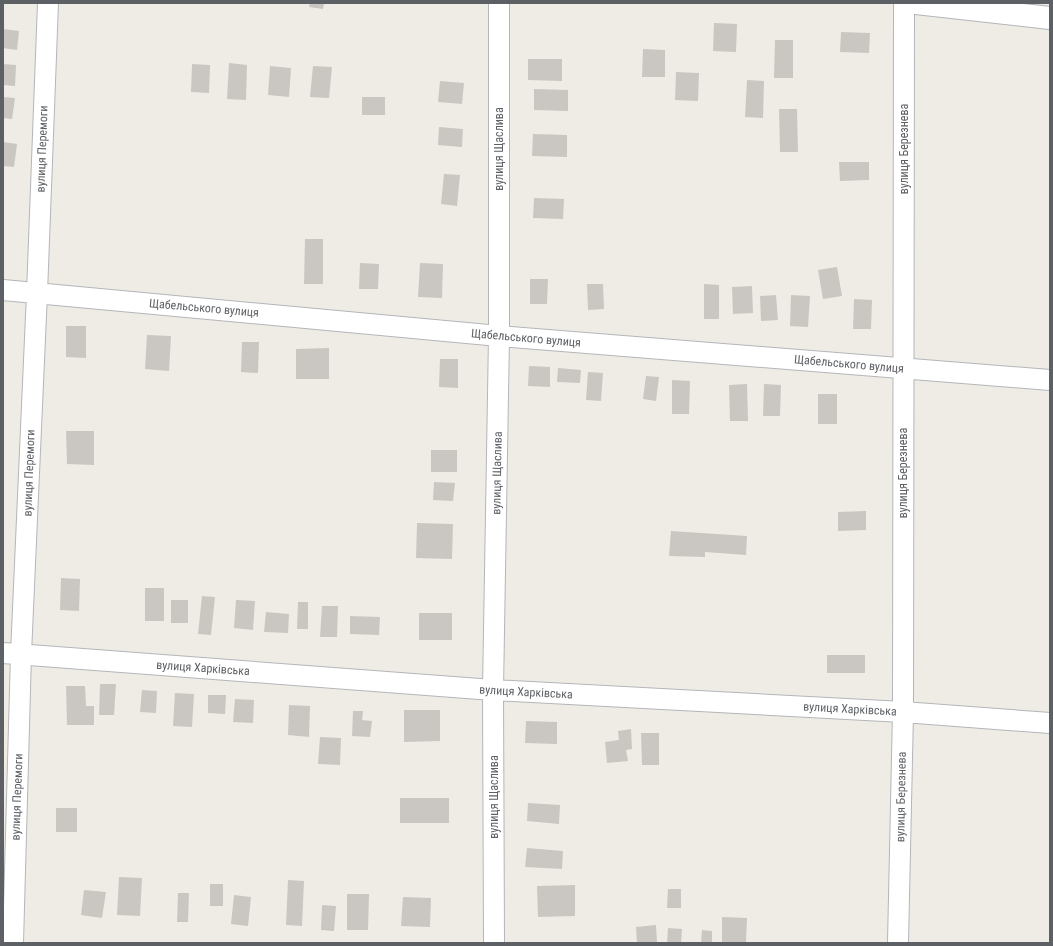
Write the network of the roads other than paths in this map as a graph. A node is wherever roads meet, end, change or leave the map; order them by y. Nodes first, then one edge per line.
1 (48, 3) edge
2 (499, 3) edge
3 (904, 3) edge
4 (916, 3) edge
5 (1050, 18) edge
6 (3, 290) edge
7 (37, 293) junction
8 (499, 336) junction
9 (903, 369) junction
10 (1050, 380) edge
11 (12, 653) edge
12 (493, 690) junction
13 (903, 712) junction
14 (1050, 723) edge
15 (13, 943) edge
16 (494, 943) edge
17 (898, 943) edge

1 - 7 street, вулиця Перемоги
2 - 8 street, вулиця Щаслива
3 - 9 street, вулиця Березнева
4 - 5 main road
6 - 7 street, Щабельського вулиця
7 - 8 street, Щабельського вулиця
7 - 11 street, вулиця Перемоги
8 - 9 street, Щабельського вулиця
8 - 12 street, вулиця Щаслива
9 - 10 street, Щабельського вулиця
9 - 13 street, вулиця Березнева
11 - 12 street, вулиця Харківська
11 - 15 street, вулиця Перемоги
12 - 13 street, вулиця Харківська
12 - 16 street, вулиця Щаслива
13 - 14 street, вулиця Харківська
13 - 17 street, вулиця Березнева

